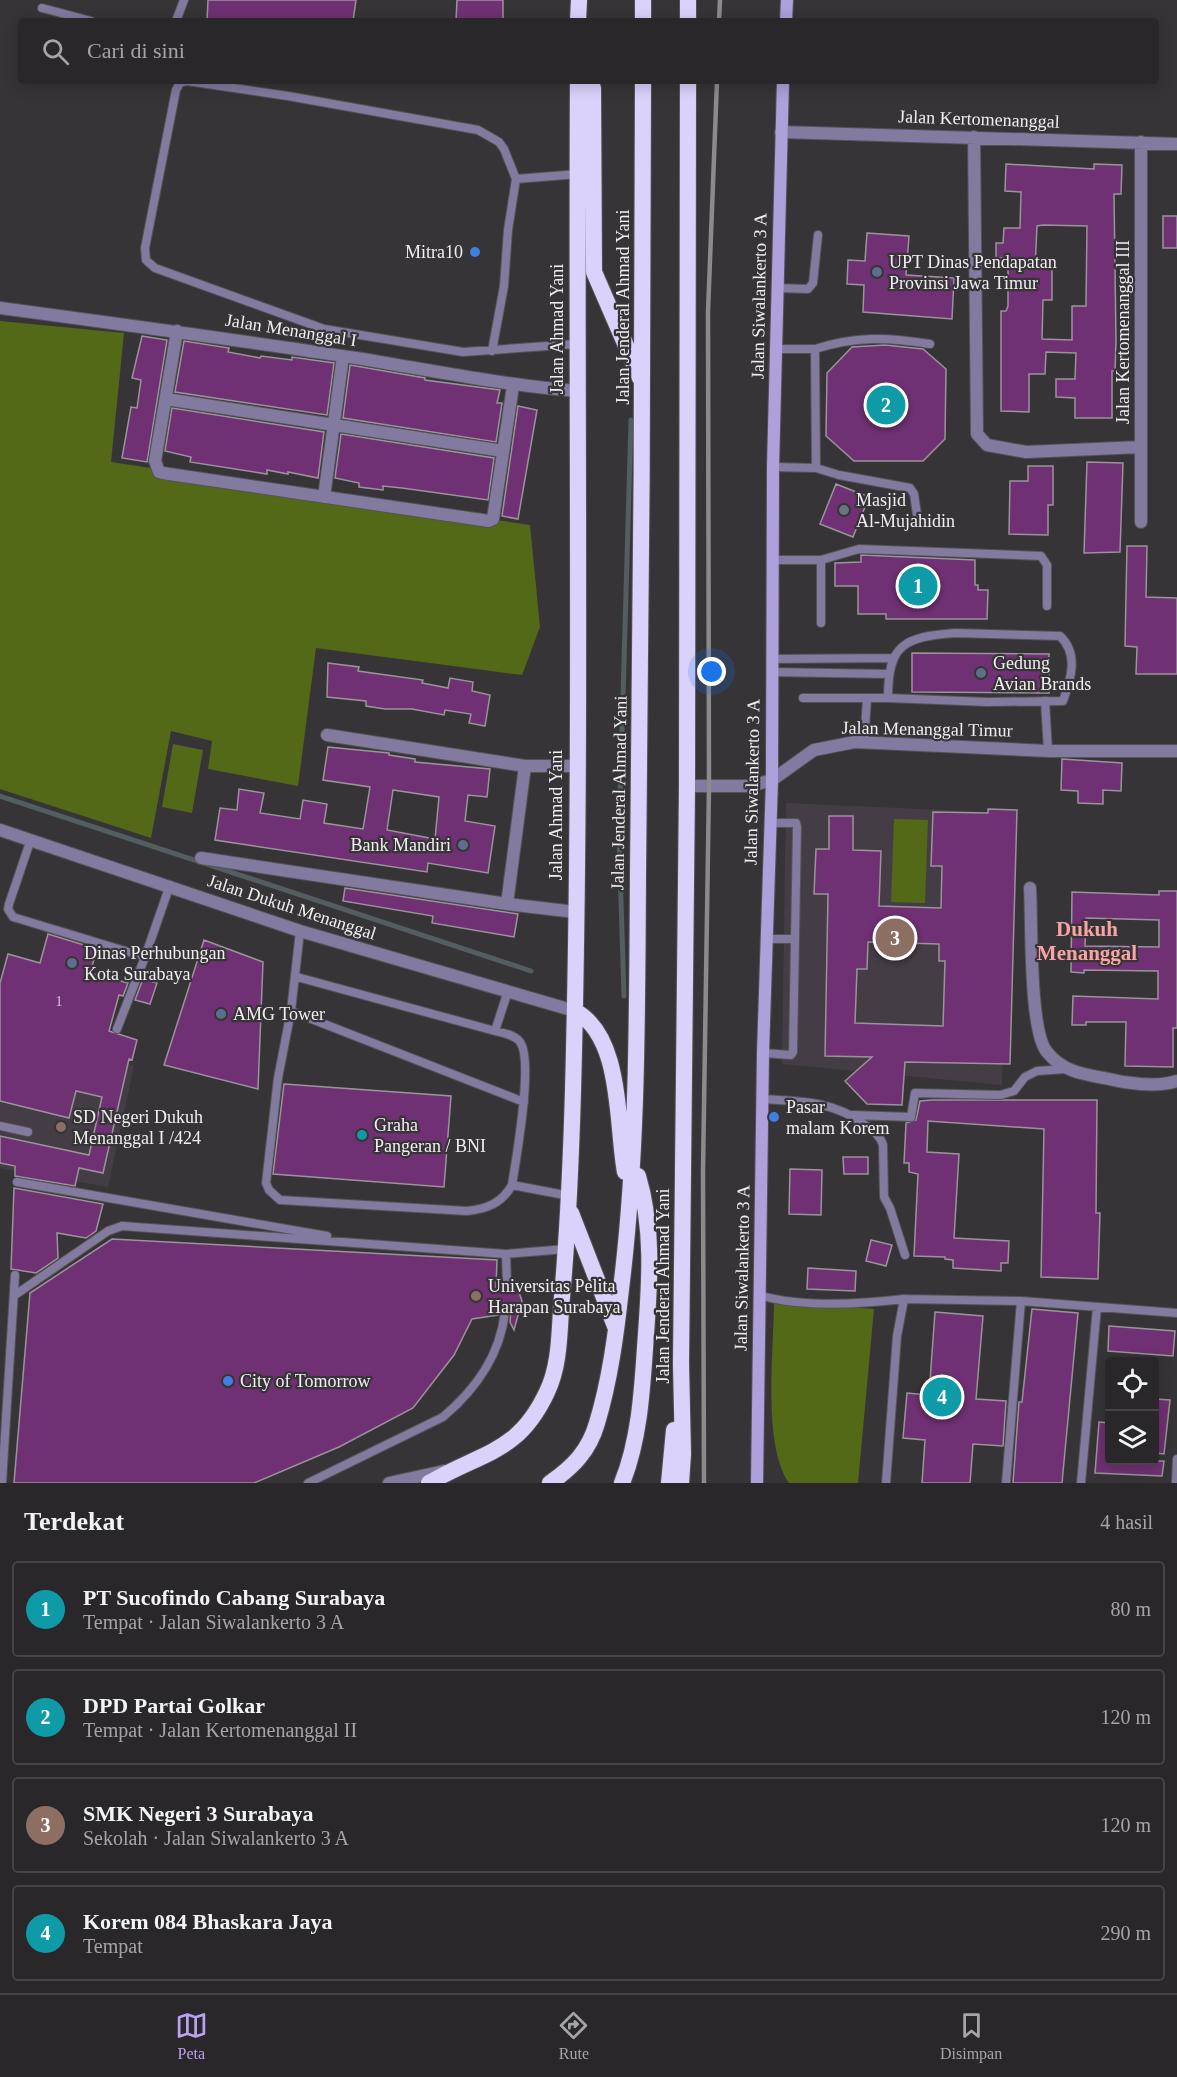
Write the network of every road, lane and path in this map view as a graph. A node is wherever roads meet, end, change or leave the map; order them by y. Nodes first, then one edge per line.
1 (184, 0) edge
2 (579, 0) edge
3 (643, 0) edge
4 (688, 0) edge
5 (787, 0) edge
6 (42, 8) dead end
7 (80, 18) edge
8 (177, 18) edge
9 (578, 18) edge
10 (643, 18) edge
11 (688, 18) edge
12 (786, 18) edge
13 (179, 84) edge
14 (206, 84) edge
15 (578, 84) edge
16 (590, 84) edge
17 (643, 84) edge
18 (688, 84) edge
19 (783, 84) edge
20 (781, 132) junction
21 (974, 137) junction
22 (1141, 142) junction
23 (1177, 144) edge
24 (578, 174) junction
25 (516, 179) junction
26 (818, 235) dead end
27 (777, 288) junction
28 (0, 308) edge
29 (177, 331) junction
30 (576, 344) junction
31 (930, 344) dead end
32 (776, 349) junction
33 (815, 349) junction
34 (492, 351) junction
35 (343, 356) junction
36 (643, 384) junction
37 (513, 386) junction
38 (576, 391) junction
39 (166, 399) junction
40 (334, 425) junction
41 (1141, 447) junction
42 (504, 451) junction
43 (773, 467) junction
44 (816, 468) junction
45 (324, 497) junction
46 (918, 521) dead end
47 (1140, 522) dead end
48 (772, 560) junction
49 (820, 560) junction
50 (1047, 606) dead end
51 (820, 623) dead end
52 (892, 658) junction
53 (771, 659) junction
54 (771, 672) junction
55 (888, 674) junction
56 (803, 698) dead end
57 (888, 698) junction
58 (867, 699) junction
59 (1046, 701) junction
60 (327, 735) dead end
61 (864, 743) junction
62 (1048, 751) junction
63 (1177, 751) edge
64 (525, 766) junction
65 (576, 766) junction
66 (772, 780) junction
67 (687, 786) junction
68 (771, 823) junction
69 (0, 830) edge
70 (31, 839) junction
71 (201, 858) dead end
72 (170, 885) junction
73 (1030, 888) dead end
74 (507, 904) junction
75 (575, 912) junction
76 (300, 931) junction
77 (767, 939) junction
78 (794, 939) junction
79 (145, 957) junction
80 (297, 977) junction
81 (508, 991) junction
82 (291, 1011) junction
83 (575, 1011) junction
84 (117, 1029) dead end
85 (495, 1031) junction
86 (763, 1053) junction
87 (1067, 1069) junction
88 (1177, 1081) edge
89 (763, 1099) junction
90 (524, 1102) junction
91 (852, 1115) junction
92 (0, 1126) edge
93 (28, 1132) dead end
94 (633, 1160) junction
95 (17, 1182) dead end
96 (512, 1185) junction
97 (570, 1203) junction
98 (631, 1209) junction
99 (372, 1244) junction
100 (566, 1249) junction
101 (506, 1254) junction
102 (905, 1255) dead end
103 (15, 1275) dead end
104 (507, 1285) dead end
105 (15, 1295) junction
106 (759, 1295) junction
107 (904, 1299) junction
108 (1021, 1301) junction
109 (1097, 1307) junction
110 (505, 1312) dead end
111 (1177, 1313) edge
112 (616, 1329) junction
113 (681, 1364) junction
114 (1177, 1459) edge
115 (1177, 1464) edge
116 (454, 1468) junction
117 (2, 1483) edge
118 (308, 1483) edge
119 (389, 1483) edge
120 (429, 1483) edge
121 (550, 1483) edge
122 (622, 1483) edge
123 (669, 1483) edge
124 (681, 1483) edge
125 (758, 1483) edge
126 (886, 1483) edge
127 (1006, 1483) edge
128 (1081, 1483) edge
129 (1176, 1483) edge

1 - 8 lane
2 - 9 highway
3 - 10 highway
4 - 11 highway
5 - 12 main road
6 - 7 lane
13 - 34 lane
14 - 25 lane
15 - 24 highway, Jalan Ahmad Yani
16 - 36 highway
17 - 36 highway, Jalan Jenderal Ahmad Yani
18 - 67 highway, Jalan Jenderal Ahmad Yani
19 - 20 main road, Jalan Siwalankerto 3 A
20 - 21 street, Jalan Kertomenanggal
20 - 27 main road, Jalan Siwalankerto 3 A
21 - 22 street, Jalan Kertomenanggal
21 - 41 street
22 - 23 street, Jalan Kertomenanggal
22 - 41 street, Jalan Kertomenanggal III
24 - 25 lane
24 - 30 highway, Jalan Ahmad Yani
25 - 34 lane
26 - 27 lane
27 - 32 main road, Jalan Siwalankerto 3 A
28 - 29 street, Jalan Menanggal I
29 - 35 street, Jalan Menanggal I
29 - 39 street
30 - 34 lane
30 - 38 highway, Jalan Ahmad Yani
31 - 33 lane
32 - 33 lane
32 - 43 main road, Jalan Siwalankerto 3 A
33 - 44 lane
35 - 37 street, Jalan Menanggal I
35 - 40 street
36 - 94 highway, Jalan Jenderal Ahmad Yani
37 - 38 street, Jalan Menanggal I
37 - 42 street
38 - 65 highway, Jalan Ahmad Yani
39 - 40 street
39 - 45 street
40 - 42 street
40 - 45 street
41 - 47 street, Jalan Kertomenanggal III
42 - 45 street
43 - 44 lane
43 - 48 main road, Jalan Siwalankerto 3 A
44 - 46 lane
48 - 49 lane
48 - 53 main road, Jalan Siwalankerto 3 A
49 - 50 lane
49 - 51 lane
52 - 53 lane
52 - 55 lane
52 - 59 lane
53 - 54 main road, Jalan Siwalankerto 3 A
54 - 55 lane
54 - 66 main road, Jalan Siwalankerto 3 A
55 - 57 lane
56 - 58 lane
57 - 58 lane
57 - 59 lane
58 - 61 lane
59 - 62 lane
60 - 64 street
61 - 62 street, Jalan Menanggal Timur
61 - 66 street, Jalan Menanggal Timur
62 - 63 street, Jalan Menanggal Timur
64 - 65 street
64 - 74 street
65 - 75 highway, Jalan Ahmad Yani
66 - 67 street, Jalan Menanggal Timur
66 - 68 main road, Jalan Siwalankerto 3 A
67 - 113 highway, Jalan Jenderal Ahmad Yani
68 - 77 main road, Jalan Siwalankerto 3 A
68 - 78 lane
69 - 70 street, Jalan Dukuh Menanggal
70 - 72 street, Jalan Dukuh Menanggal
70 - 79 lane
71 - 74 street
72 - 76 street, Jalan Dukuh Menanggal
72 - 79 lane
73 - 87 street
74 - 75 street
75 - 83 highway, Jalan Ahmad Yani
76 - 80 lane
76 - 81 street, Jalan Dukuh Menanggal
77 - 78 lane
77 - 86 main road, Jalan Siwalankerto 3 A
78 - 86 lane
79 - 84 lane
80 - 82 lane
80 - 85 lane
81 - 83 street, Jalan Dukuh Menanggal
81 - 85 lane
82 - 90 lane
82 - 96 lane
83 - 97 highway, Jalan Ahmad Yani
83 - 98 highway
85 - 90 lane
86 - 89 main road, Jalan Siwalankerto 3 A
87 - 88 street
87 - 91 lane
89 - 91 lane
89 - 106 main road, Jalan Siwalankerto 3 A
90 - 96 lane
91 - 102 lane
92 - 93 lane
94 - 98 highway, Jalan Jenderal Ahmad Yani
94 - 122 highway
95 - 99 lane
96 - 97 lane
97 - 100 highway, Jalan Ahmad Yani
97 - 112 highway
98 - 112 highway, Jalan Jenderal Ahmad Yani
99 - 101 lane
99 - 105 lane
100 - 101 lane
100 - 116 highway, Jalan Ahmad Yani
101 - 104 lane
103 - 105 lane
105 - 117 lane
106 - 107 lane
106 - 125 main road, Jalan Siwalankerto 3 A
107 - 108 lane
107 - 126 lane
108 - 109 lane
108 - 127 lane
109 - 111 lane
109 - 128 lane
110 - 118 lane
112 - 121 highway, Jalan Jenderal Ahmad Yani
113 - 123 highway
113 - 124 highway, Jalan Jenderal Ahmad Yani
114 - 115 lane
115 - 129 lane
116 - 119 street
116 - 120 highway, Jalan Ahmad Yani

